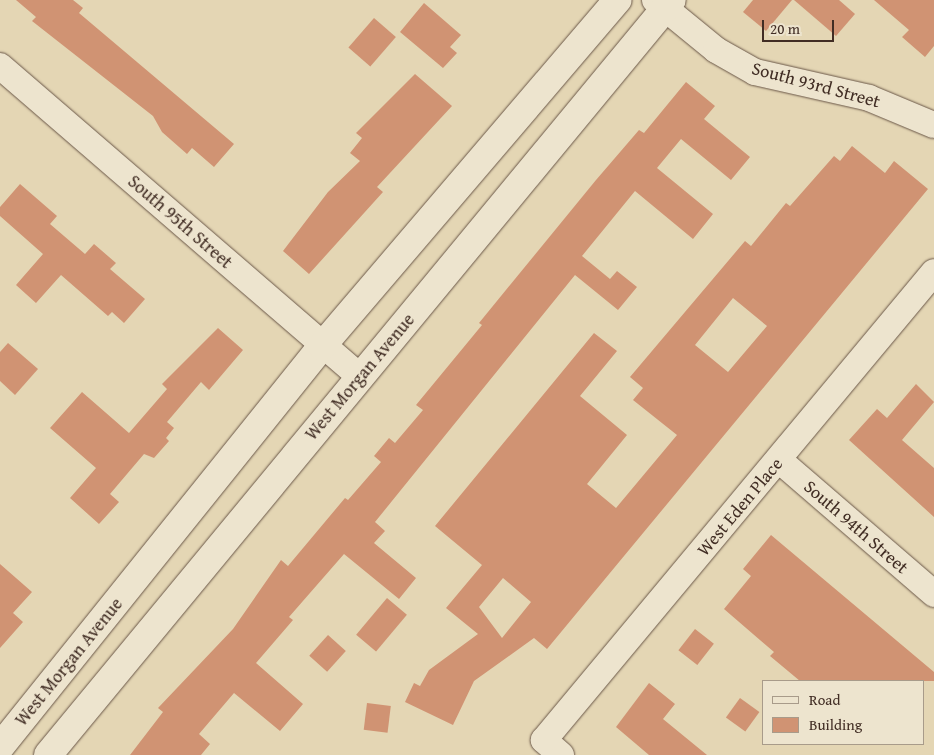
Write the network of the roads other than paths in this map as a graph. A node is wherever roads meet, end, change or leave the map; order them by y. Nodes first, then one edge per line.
1 (617, 0) edge
2 (664, 3) edge
3 (0, 66) edge
4 (934, 126) edge
5 (934, 272) edge
6 (322, 346) junction
7 (360, 377) junction
8 (779, 460) junction
9 (934, 594) edge
10 (86, 640) junction
11 (120, 668) junction
12 (0, 748) edge
13 (552, 748) edge
14 (8, 755) edge
15 (48, 755) edge

1 - 6 street, West Morgan Avenue
2 - 4 street, South 93rd Street
2 - 7 street, West Morgan Avenue
3 - 6 street, South 95th Street
5 - 8 street, West Eden Place
6 - 7 street, South 95th Street
6 - 10 street, West Morgan Avenue
7 - 11 street, West Morgan Avenue
8 - 9 street, South 94th Street
8 - 13 street, West Eden Place
10 - 11 street
10 - 12 street, West Morgan Avenue
11 - 15 street, West Morgan Avenue
12 - 14 street

